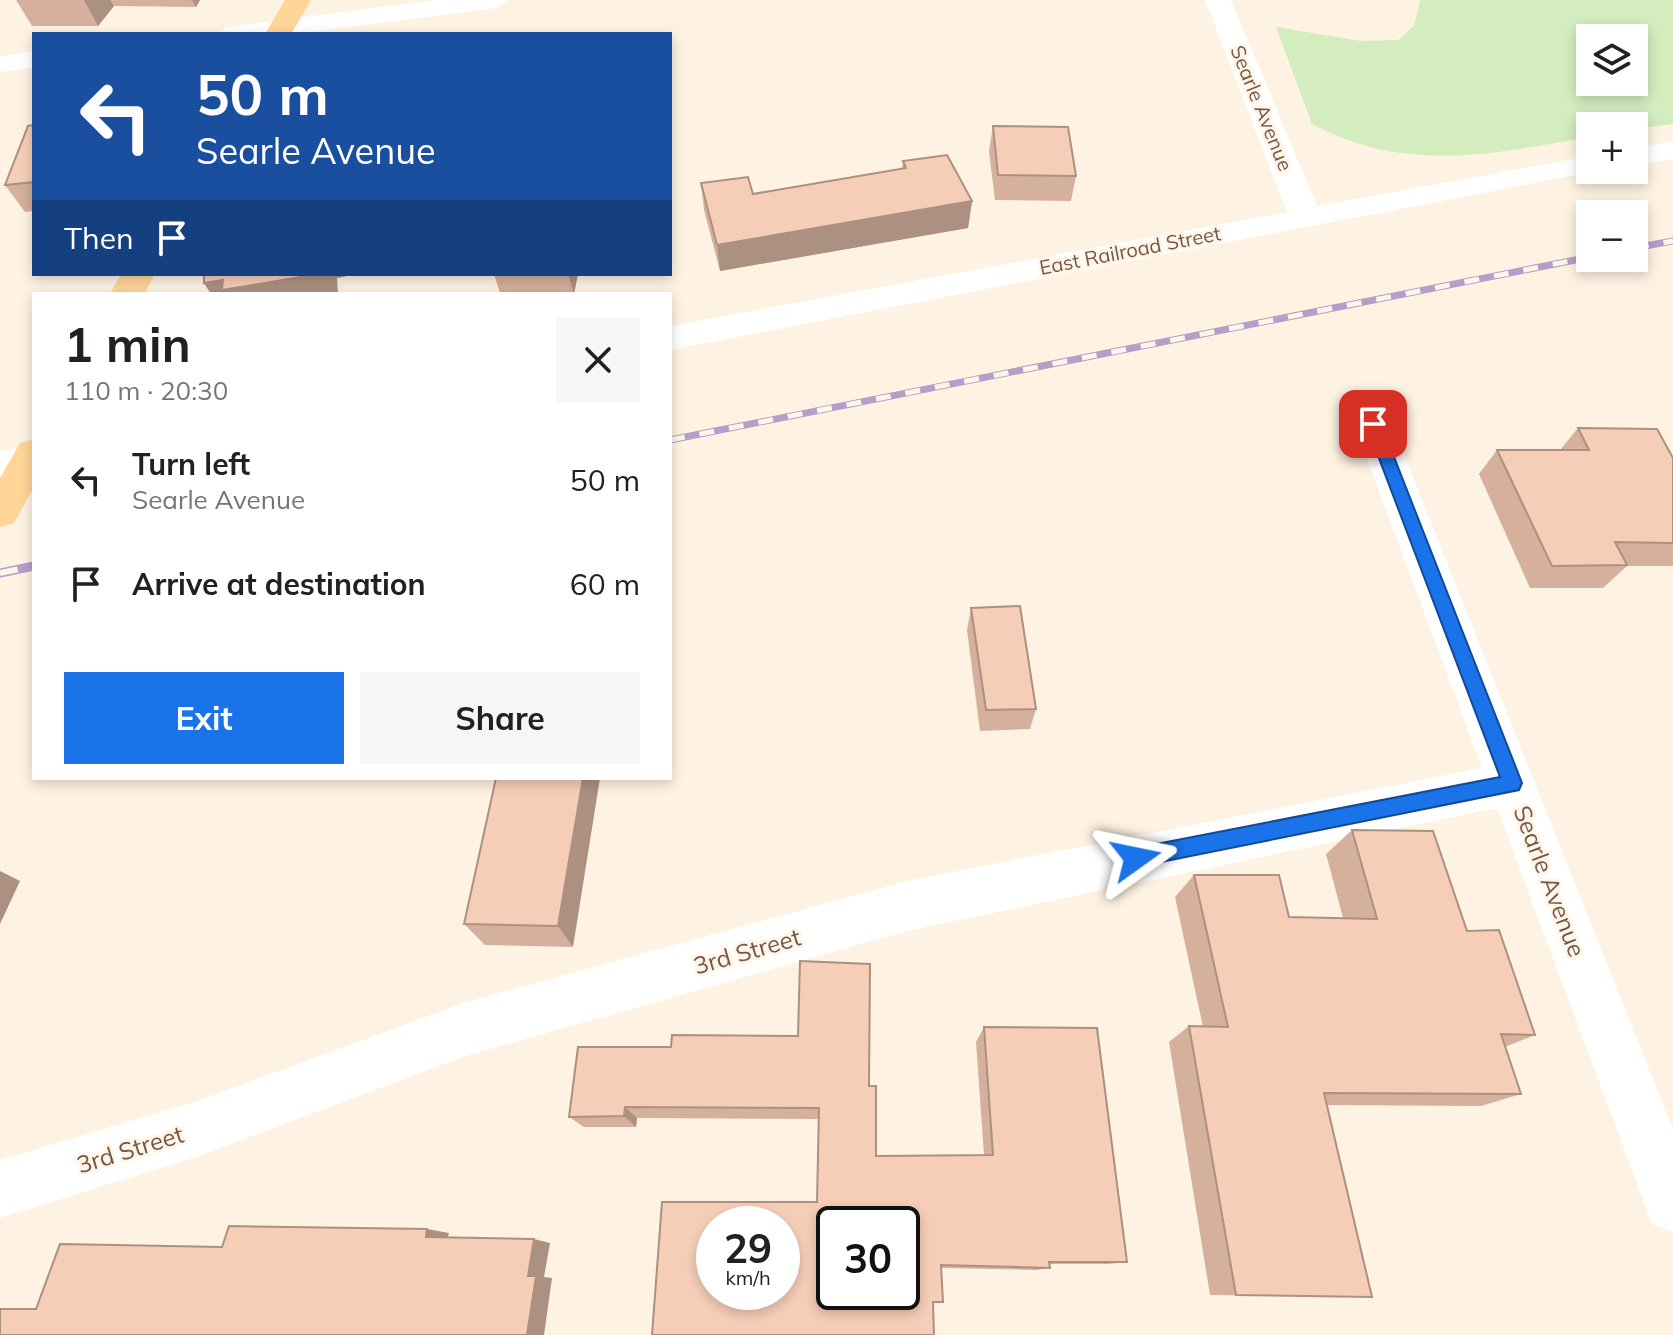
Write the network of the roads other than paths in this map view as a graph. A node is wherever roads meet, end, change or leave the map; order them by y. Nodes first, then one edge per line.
1 (298, 0) edge
2 (496, 0) edge
3 (1218, 0) edge
4 (280, 31) edge
5 (32, 59) edge
6 (0, 64) edge
7 (1673, 150) edge
8 (1648, 154) edge
9 (1576, 168) edge
10 (1305, 216) junction
11 (672, 338) edge
12 (1373, 424) dead end
13 (24, 459) edge
14 (0, 512) edge
15 (1512, 783) junction
16 (0, 1189) edge
17 (1673, 1203) edge

1 - 4 main road
2 - 4 street
3 - 10 street, Searle Avenue
5 - 6 street
7 - 8 street
9 - 10 street, East Railroad Street
10 - 11 street, East Railroad Street
12 - 15 street, Searle Avenue
13 - 14 main road
15 - 16 street, 3rd Street
15 - 17 street, Searle Avenue

